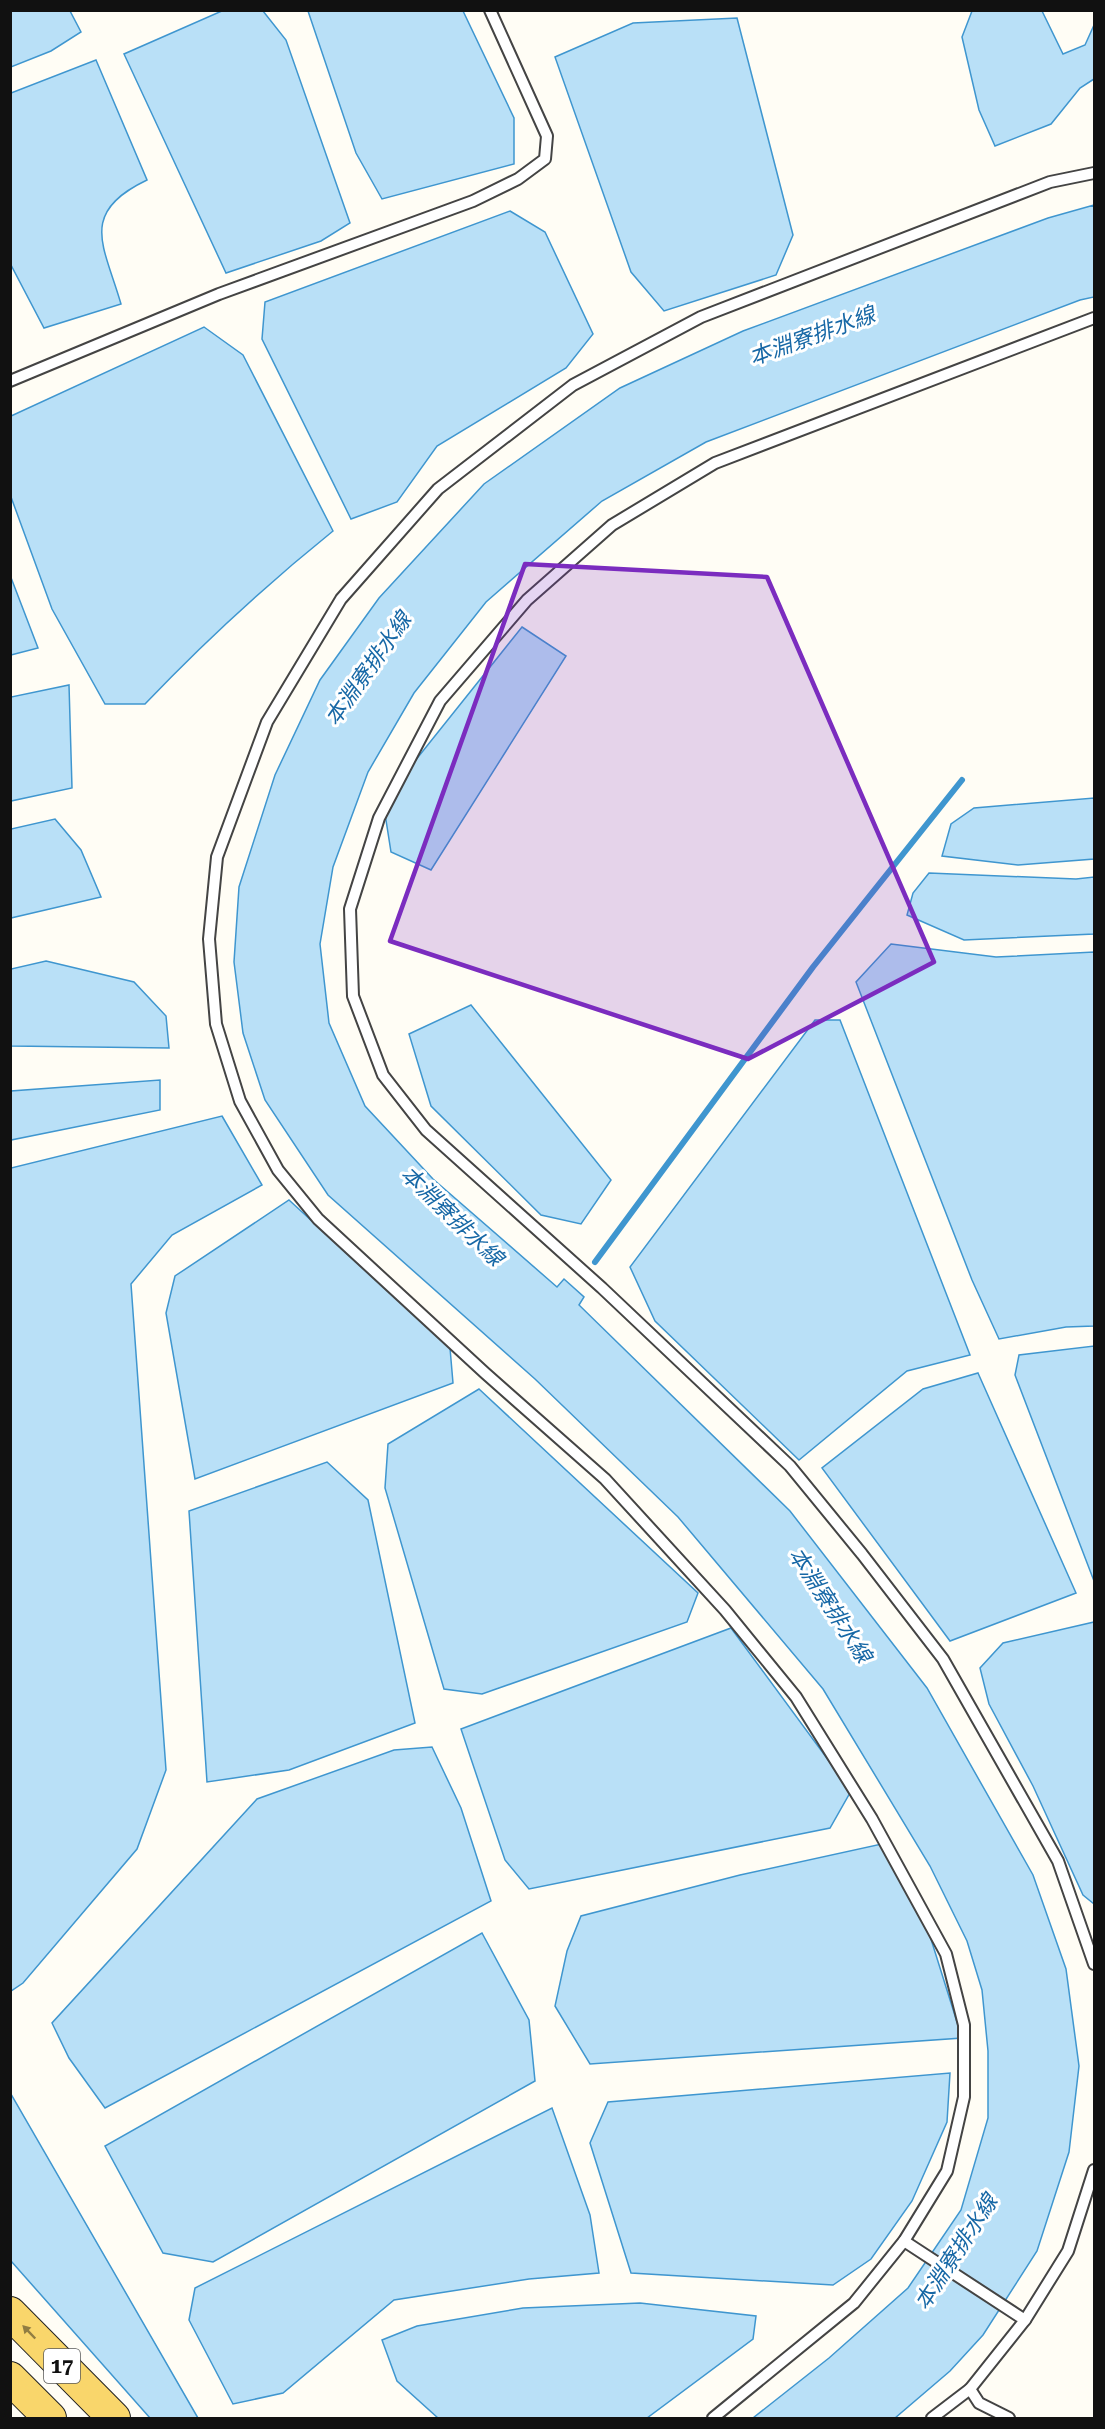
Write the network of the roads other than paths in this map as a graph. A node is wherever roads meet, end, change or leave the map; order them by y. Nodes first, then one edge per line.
1 (490, 10) edge
2 (1095, 172) edge
3 (1095, 318) edge
4 (10, 381) edge
5 (1095, 1964) edge
6 (1095, 2170) edge
7 (904, 2241) junction
8 (10, 2313) edge
9 (1024, 2320) junction
10 (10, 2378) edge
11 (970, 2389) junction
12 (50, 2418) edge
13 (114, 2418) edge
14 (713, 2418) edge
15 (932, 2418) edge
16 (1009, 2418) edge

1 - 4 lane
2 - 7 lane
3 - 5 lane
6 - 9 lane
7 - 9 lane
7 - 14 lane
13 -> 8 main road, 17
9 - 11 lane
10 - 12 main road, 17
11 - 15 lane
11 - 16 lane

